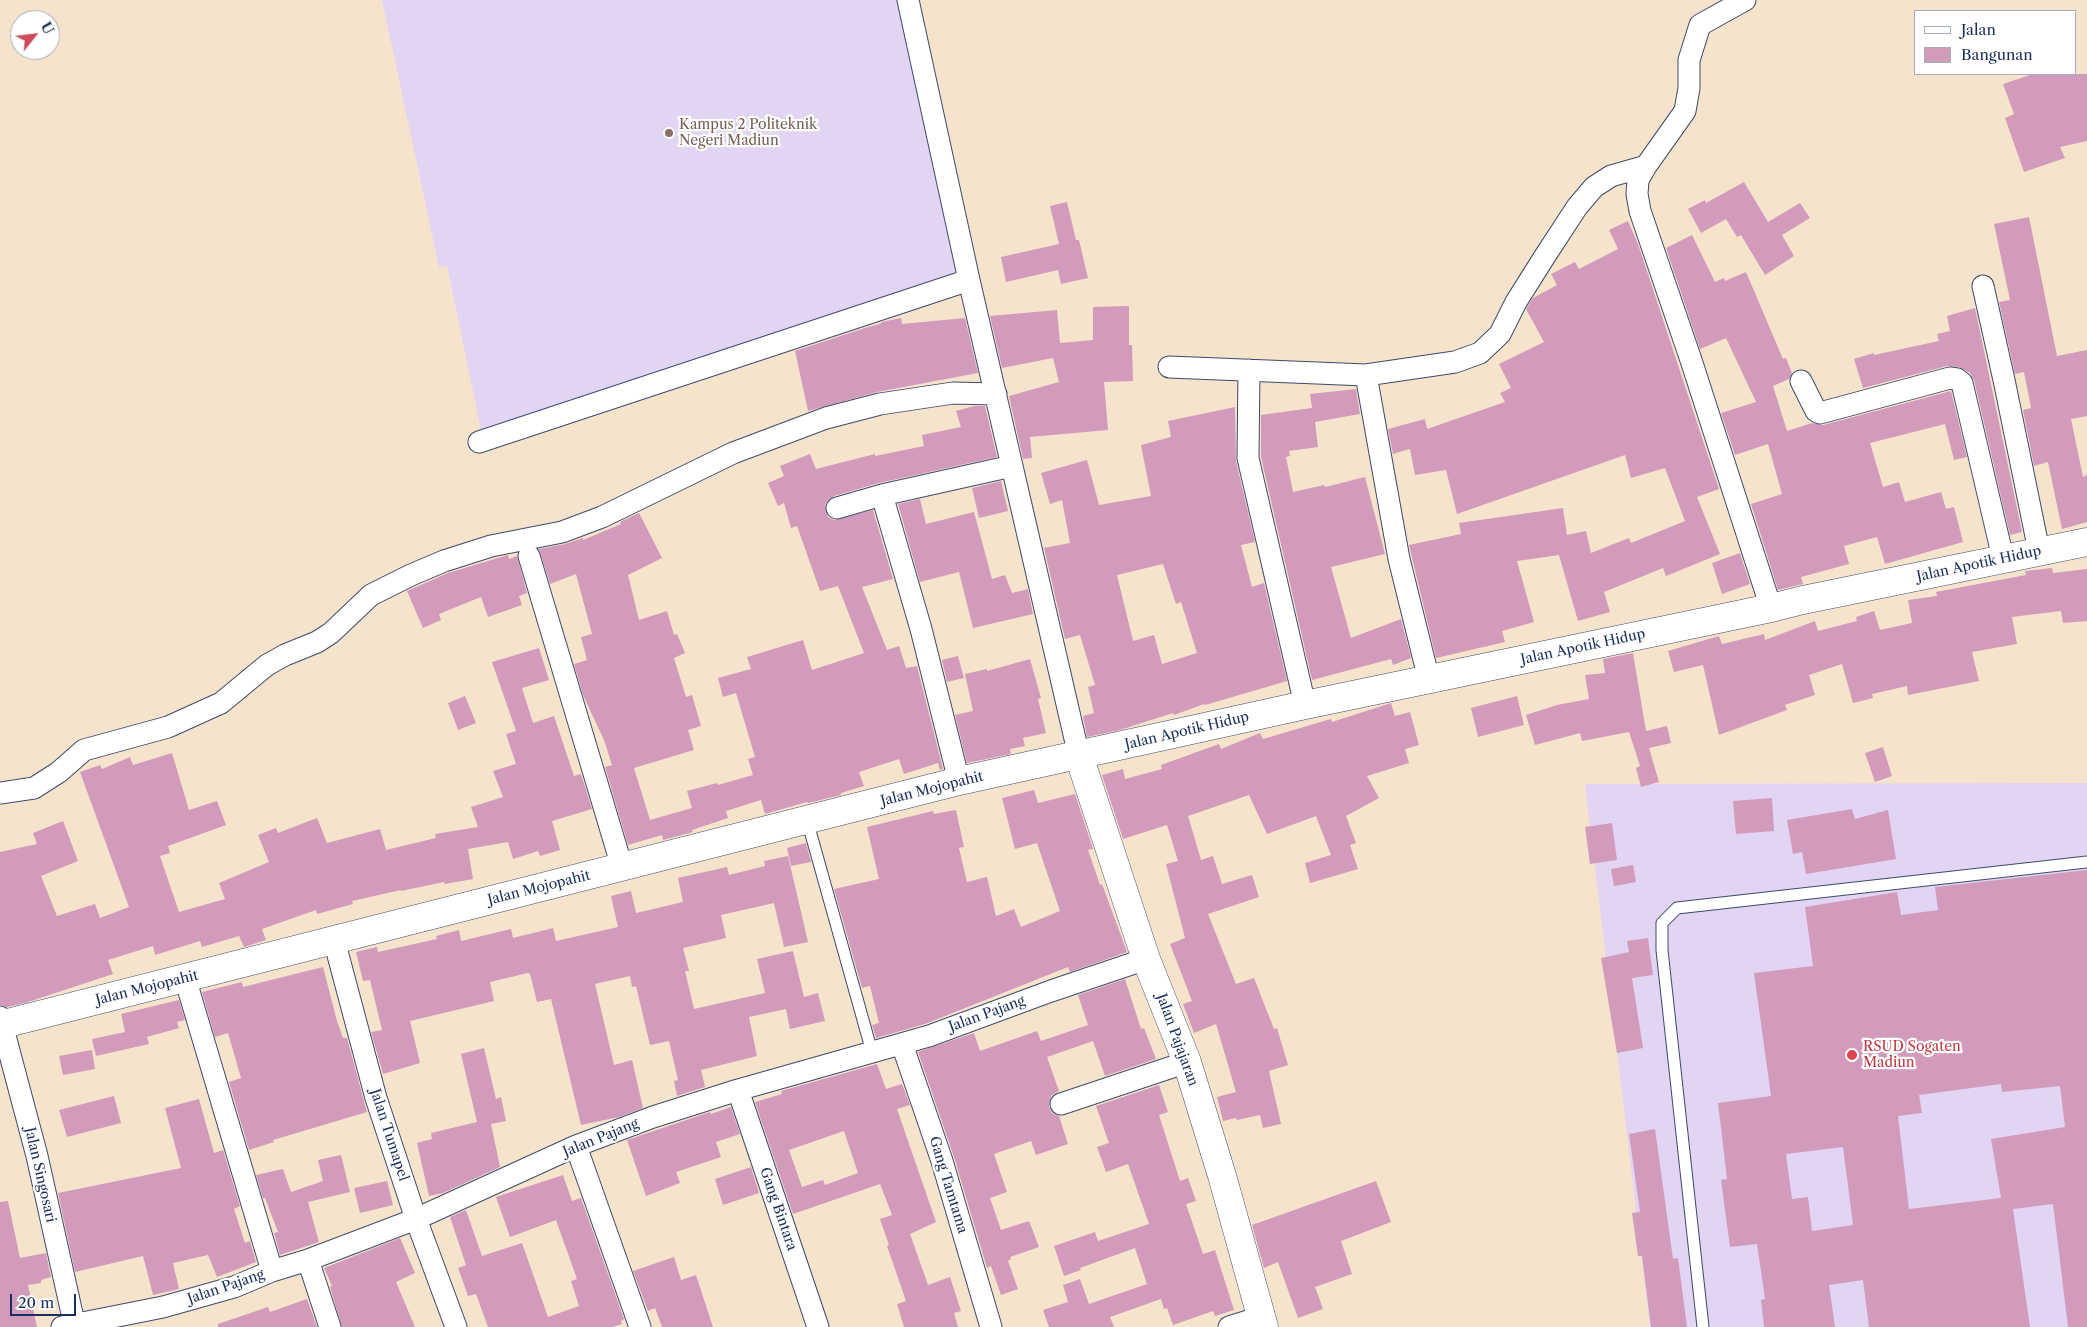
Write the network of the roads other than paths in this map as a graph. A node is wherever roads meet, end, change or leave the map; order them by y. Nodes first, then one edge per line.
1 (908, 0) edge
2 (1745, 0) edge
3 (1646, 166) junction
4 (969, 280) junction
5 (1983, 286) dead end
6 (1169, 367) dead end
7 (1250, 370) junction
8 (1366, 375) junction
9 (1801, 381) dead end
10 (996, 394) junction
11 (479, 442) dead end
12 (1012, 466) junction
13 (882, 495) junction
14 (837, 508) dead end
15 (2087, 542) edge
16 (2039, 551) junction
17 (529, 556) dead end
18 (2003, 558) junction
19 (1771, 608) junction
20 (1429, 680) junction
21 (1306, 704) junction
22 (1079, 756) junction
23 (959, 782) junction
24 (0, 793) edge
25 (807, 820) junction
26 (2087, 862) edge
27 (622, 867) junction
28 (334, 940) junction
29 (1146, 959) junction
30 (185, 978) junction
31 (1, 1022) edge
32 (902, 1044) junction
33 (872, 1052) junction
34 (1187, 1062) junction
35 (738, 1090) junction
36 (1061, 1104) dead end
37 (576, 1146) junction
38 (416, 1219) junction
39 (308, 1260) junction
40 (272, 1271) junction
41 (1262, 1322) edge
42 (70, 1326) edge
43 (330, 1327) edge
44 (456, 1327) edge
45 (640, 1327) edge
46 (818, 1327) edge
47 (991, 1327) edge
48 (1229, 1327) edge
49 (1703, 1327) edge

1 - 4 street
2 - 3 street
3 - 8 street
3 - 19 street
4 - 10 street
4 - 11 street
5 - 16 street
6 - 7 street
7 - 8 street
7 - 21 street
8 - 20 street
9 - 18 street
10 - 12 street
10 - 24 street
12 - 13 street
12 - 22 street
13 - 14 street
13 - 23 street
15 - 16 street, Jalan Apotik Hidup
16 - 18 street, Jalan Apotik Hidup
17 - 27 street
18 - 19 street, Jalan Apotik Hidup
19 - 20 street, Jalan Apotik Hidup
20 - 21 street, Jalan Apotik Hidup
21 - 22 street, Jalan Apotik Hidup
22 - 23 street, Jalan Mojopahit
22 - 29 street, Jalan Pajajaran
23 - 25 street, Jalan Mojopahit
25 - 27 street, Jalan Mojopahit
25 - 33 lane
26 - 49 lane
27 - 28 street, Jalan Mojopahit
28 - 30 street, Jalan Mojopahit
28 - 38 street, Jalan Tumapel
29 - 32 street, Jalan Pajang
29 - 34 street, Jalan Pajajaran
30 - 31 street, Jalan Mojopahit
30 - 40 street
31 - 42 street, Jalan Singosari
32 - 33 street, Jalan Pajang
32 - 47 street, Gang Tamtama
33 - 35 street, Jalan Pajang
34 - 36 street
34 - 41 street, Jalan Pajajaran
35 - 37 street, Jalan Pajang
35 - 46 street, Gang Bintara
37 - 38 street, Jalan Pajang
37 - 45 street
38 - 39 street, Jalan Pajang
38 - 44 street, Jalan Tumapel
39 - 40 street, Jalan Pajang
39 - 43 street
40 - 42 street, Jalan Pajang
41 - 48 street

